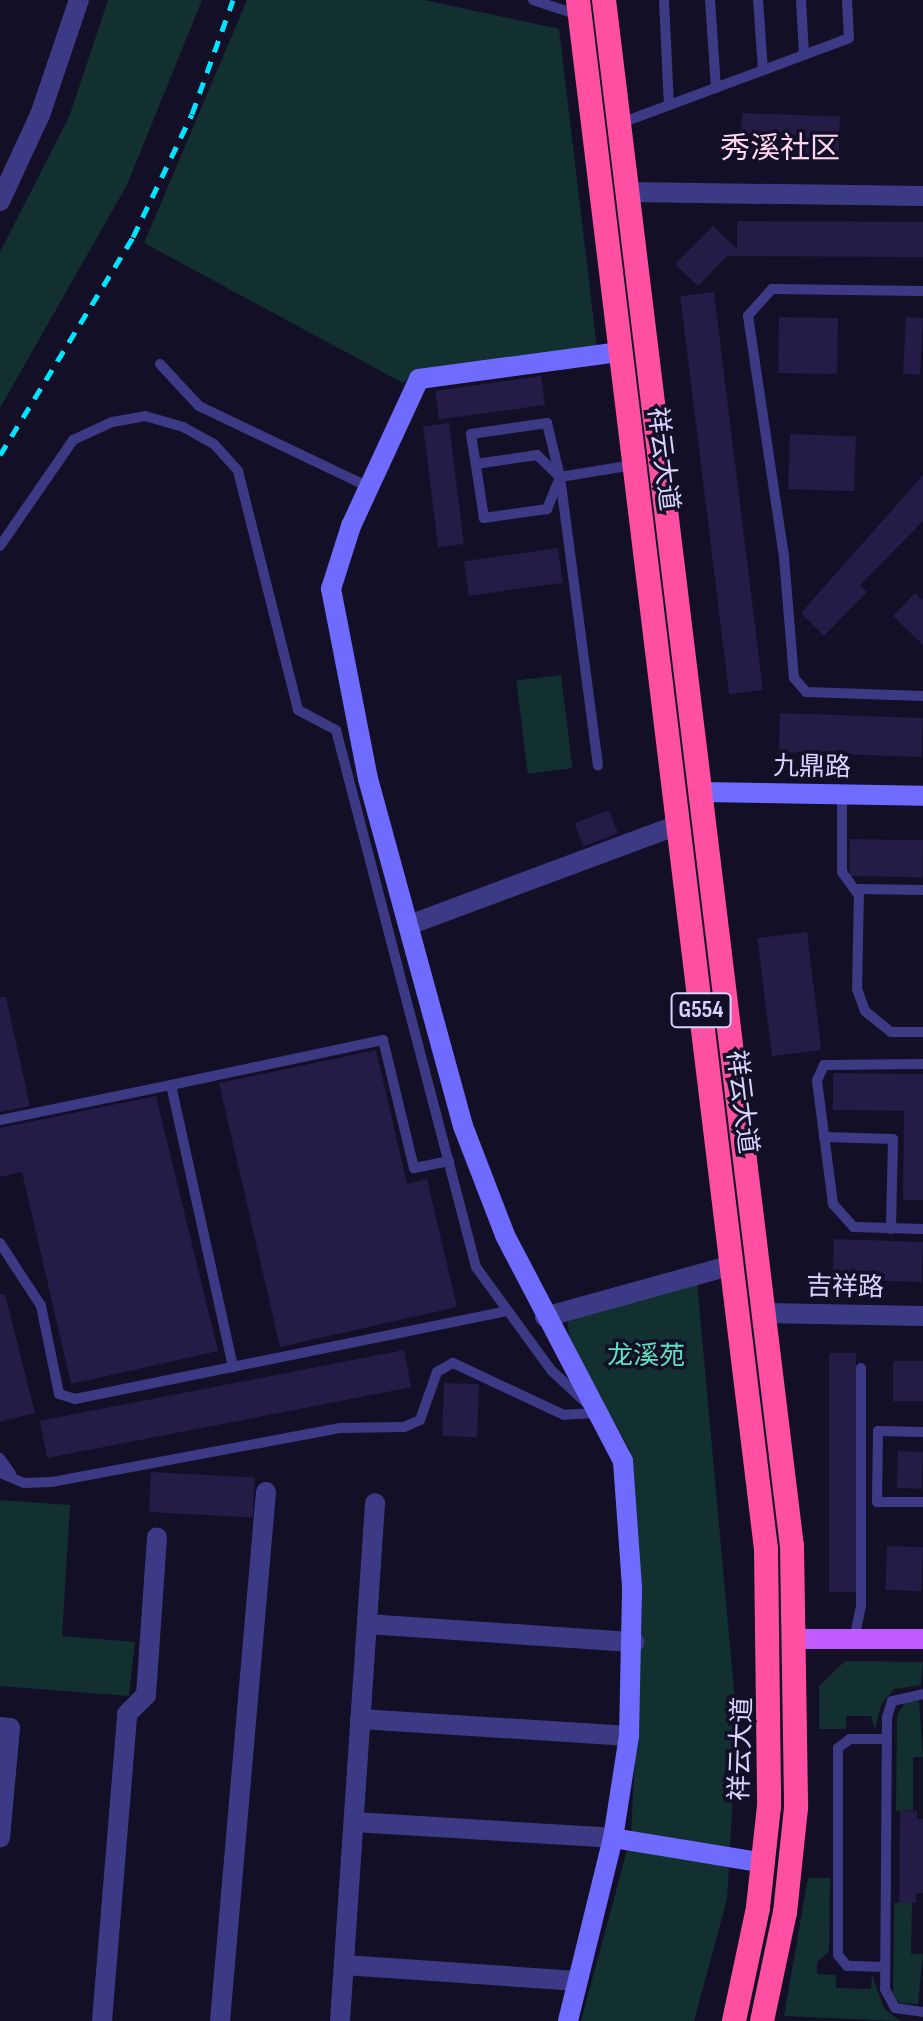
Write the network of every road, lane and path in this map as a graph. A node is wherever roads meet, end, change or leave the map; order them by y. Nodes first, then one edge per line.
1 (79, 0) edge
2 (533, 0) edge
3 (604, 0) edge
4 (664, 0) edge
5 (710, 0) edge
6 (758, 0) edge
7 (801, 0) edge
8 (847, 0) edge
9 (579, 8) edge
10 (804, 55) junction
11 (763, 70) junction
12 (716, 88) junction
13 (669, 105) junction
14 (619, 123) junction
15 (628, 192) junction
16 (601, 194) junction
17 (923, 196) edge
18 (0, 201) edge
19 (923, 291) edge
20 (620, 352) junction
21 (160, 364) dead end
22 (476, 464) junction
23 (634, 465) junction
24 (560, 477) junction
25 (372, 489) junction
26 (0, 546) edge
27 (923, 696) edge
28 (598, 766) dead end
29 (701, 792) junction
30 (674, 793) junction
31 (842, 794) junction
32 (923, 796) edge
33 (678, 825) junction
34 (923, 890) edge
35 (859, 895) junction
36 (409, 925) junction
37 (923, 1032) edge
38 (923, 1064) edge
39 (171, 1085) junction
40 (0, 1120) edge
41 (824, 1137) junction
42 (449, 1161) junction
43 (891, 1229) junction
44 (923, 1229) edge
45 (0, 1243) edge
46 (733, 1265) junction
47 (504, 1312) junction
48 (765, 1313) junction
49 (739, 1315) junction
50 (923, 1316) edge
51 (545, 1317) junction
52 (233, 1367) junction
53 (861, 1368) dead end
54 (597, 1413) junction
55 (923, 1432) edge
56 (0, 1458) edge
57 (6, 1473) edge
58 (266, 1492) dead end
59 (923, 1502) edge
60 (375, 1503) dead end
61 (157, 1537) dead end
62 (367, 1624) junction
63 (798, 1639) junction
64 (854, 1639) junction
65 (923, 1639) edge
66 (634, 1642) junction
67 (923, 1694) edge
68 (360, 1719) junction
69 (0, 1727) edge
70 (629, 1736) junction
71 (887, 1739) junction
72 (354, 1822) junction
73 (0, 1838) edge
74 (613, 1838) junction
75 (764, 1863) junction
76 (344, 1965) junction
77 (885, 1967) junction
78 (577, 1981) junction
79 (923, 2012) edge
80 (102, 2021) edge
81 (220, 2021) edge
82 (340, 2021) edge
83 (568, 2021) edge
84 (734, 2021) edge
85 (762, 2021) edge

1 - 18 street
2 - 9 lane
3 - 14 highway, 祥云大道 / G554
4 - 13 lane
5 - 12 lane
6 - 11 lane
7 - 10 lane
8 - 10 lane
9 - 16 highway, 祥云大道 / G554
10 - 11 lane
11 - 12 lane
12 - 13 lane
13 - 14 lane
14 - 15 highway, 祥云大道 / G554
15 - 16 highway
15 - 17 street
15 - 29 highway, 祥云大道 / G554
16 - 20 highway, 祥云大道 / G554
19 - 27 lane
20 - 23 highway, 祥云大道 / G554
20 - 25 street
21 - 25 lane
22 - 24 lane
22 - 24 lane
22 - 24 lane
23 - 24 lane
23 - 30 highway, 祥云大道 / G554
24 - 28 lane
25 - 36 street
26 - 42 lane
29 - 30 highway
29 - 31 street, 九鼎路
29 - 48 highway, 祥云大道 / G554
30 - 33 highway, 祥云大道 / G554
31 - 32 street, 九鼎路
31 - 35 lane
33 - 36 street
33 - 46 highway, 祥云大道 / G554
34 - 35 lane
35 - 37 lane
36 - 51 street
38 - 41 lane
39 - 40 lane
39 - 42 lane
39 - 52 lane
41 - 43 lane
41 - 43 lane
42 - 47 lane
43 - 44 lane
45 - 52 lane
46 - 49 highway, 祥云大道 / G554
46 - 51 street
47 - 52 lane
47 - 54 lane
48 - 49 highway
48 - 50 street, 吉祥路
48 - 63 highway, 祥云大道 / G554
49 - 75 highway, 祥云大道 / G554
51 - 54 street
53 - 64 lane
54 - 57 lane
54 - 66 street
55 - 59 lane
56 - 57 lane
58 - 81 street
60 - 62 street
61 - 80 street
62 - 66 street
62 - 68 street
63 - 64 main road
63 - 85 highway, 祥云大道 / G554
64 - 65 main road
66 - 70 street
67 - 71 lane
68 - 70 street
68 - 72 street
69 - 73 street
70 - 74 street
71 - 77 lane
71 - 77 lane
72 - 74 street
72 - 76 street
74 - 75 street
74 - 78 street
75 - 84 highway, 祥云大道 / G554
76 - 78 street
76 - 82 street
77 - 79 lane
78 - 83 street

